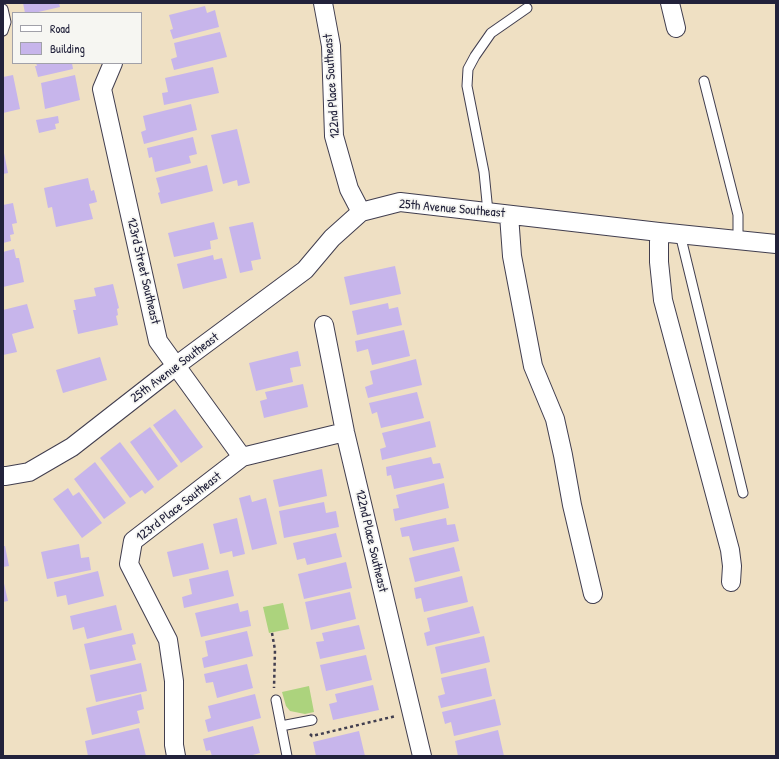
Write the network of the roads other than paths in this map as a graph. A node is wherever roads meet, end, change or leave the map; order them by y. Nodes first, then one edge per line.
1 (323, 3) edge
2 (670, 3) edge
3 (527, 8) dead end
4 (3, 9) edge
5 (676, 28) dead end
6 (3, 31) edge
7 (113, 64) edge
8 (704, 81) dead end
9 (361, 212) junction
10 (488, 212) junction
11 (509, 215) junction
12 (659, 232) junction
13 (680, 234) junction
14 (738, 240) junction
15 (776, 244) edge
16 (324, 325) dead end
17 (177, 365) junction
18 (344, 432) junction
19 (242, 457) junction
20 (3, 476) edge
21 (743, 492) dead end
22 (731, 582) dead end
23 (593, 594) dead end
24 (276, 700) road end
25 (308, 721) road end
26 (282, 726) junction
27 (176, 756) edge
28 (287, 756) edge
29 (422, 756) edge

1 - 9 street, 122nd Place Southeast
2 - 5 street
3 - 10 lane
4 - 6 lane
7 - 17 street, 123rd Street Southeast
8 - 14 lane
9 - 10 street, 25th Avenue Southeast
9 - 17 street, 25th Avenue Southeast
10 - 11 street, 25th Avenue Southeast
11 - 12 street, 25th Avenue Southeast
11 - 23 street
12 - 13 street, 25th Avenue Southeast
12 - 22 street
13 - 14 street, 25th Avenue Southeast
13 - 21 lane
14 - 15 street, 25th Avenue Southeast
16 - 18 street, 122nd Place Southeast
17 - 19 street, 123rd Street Southeast
17 - 20 street, 25th Avenue Southeast
18 - 19 street, 123rd Place Southeast
18 - 29 street, 122nd Place Southeast
19 - 27 street, 123rd Place Southeast
24 - 26 lane
25 - 26 lane
26 - 28 lane

